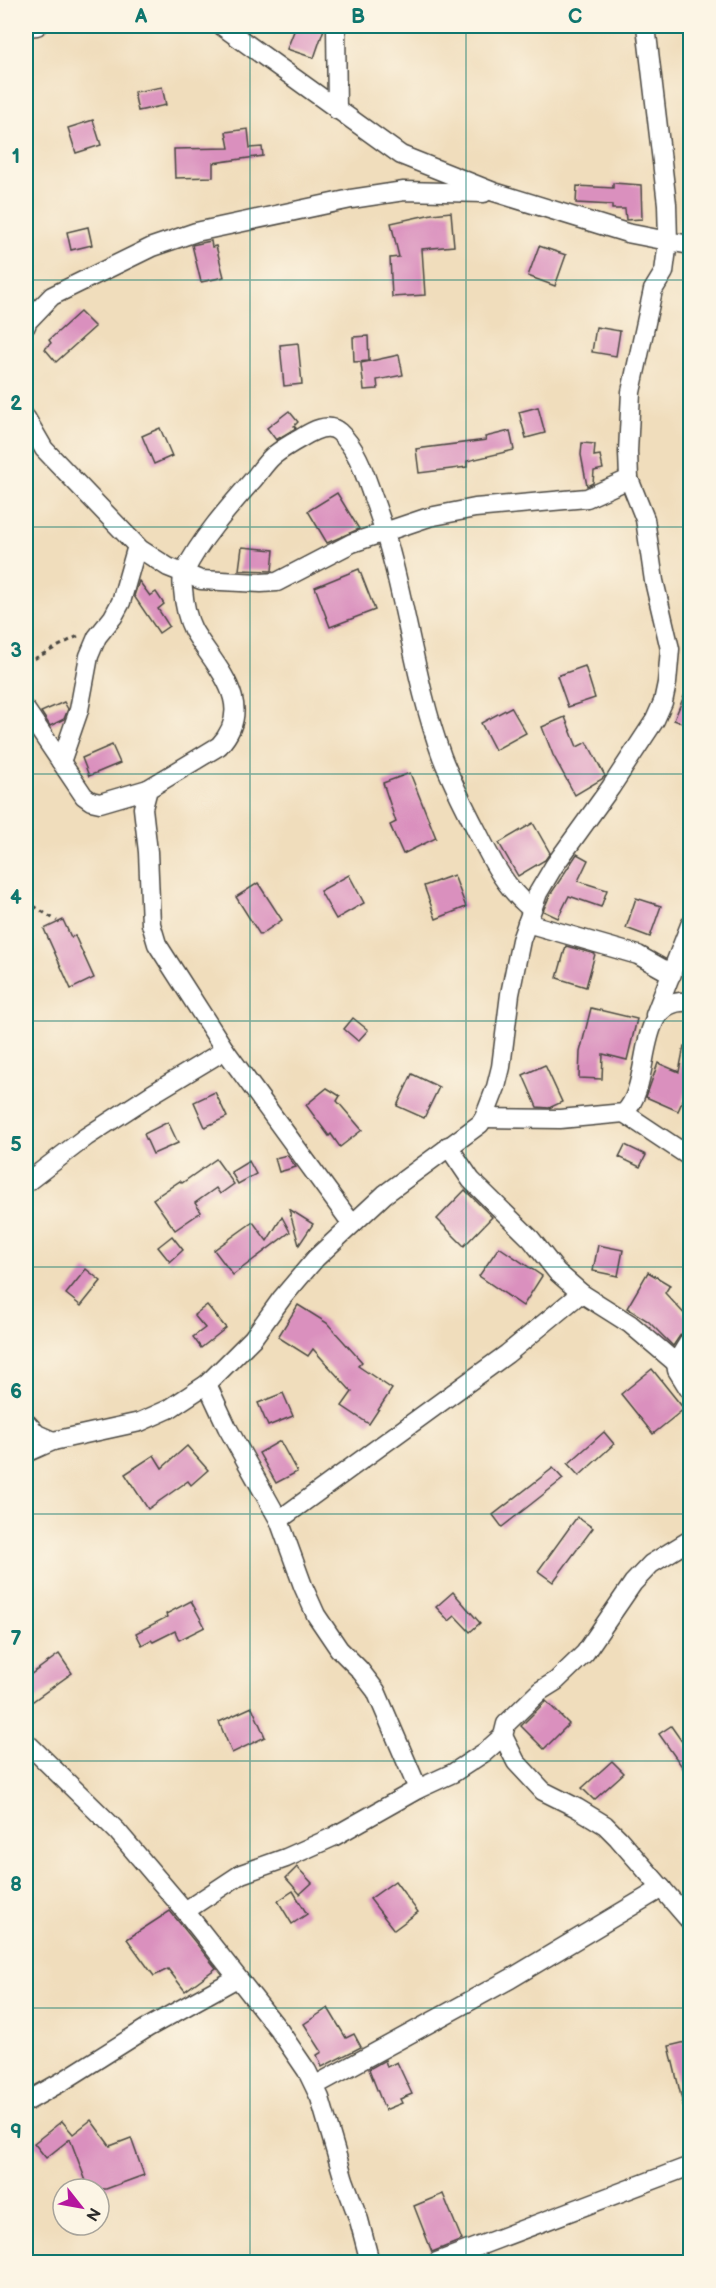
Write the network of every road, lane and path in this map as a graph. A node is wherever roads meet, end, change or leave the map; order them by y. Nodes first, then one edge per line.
1 (36, 26) edge
2 (222, 26) edge
3 (336, 26) edge
4 (646, 26) edge
5 (26, 27) edge
6 (337, 110) junction
7 (494, 192) junction
8 (668, 241) junction
9 (690, 245) edge
10 (26, 326) edge
11 (26, 418) edge
12 (629, 479) junction
13 (386, 532) junction
14 (137, 546) junction
15 (183, 573) junction
16 (102, 628) junction
17 (26, 663) edge
18 (26, 710) edge
19 (61, 762) junction
20 (148, 789) junction
21 (26, 901) edge
22 (529, 916) junction
23 (57, 921) dead end
24 (690, 925) edge
25 (672, 974) junction
26 (690, 1002) edge
27 (653, 1020) junction
28 (225, 1050) junction
29 (624, 1113) junction
30 (484, 1118) junction
31 (448, 1146) junction
32 (690, 1157) edge
33 (26, 1183) edge
34 (352, 1224) junction
35 (581, 1293) junction
36 (690, 1340) edge
37 (676, 1362) junction
38 (207, 1384) junction
39 (690, 1390) edge
40 (26, 1422) edge
41 (53, 1442) junction
42 (26, 1453) edge
43 (279, 1520) junction
44 (690, 1540) edge
45 (503, 1736) junction
46 (26, 1742) edge
47 (418, 1789) junction
48 (662, 1888) junction
49 (185, 1911) junction
50 (690, 1921) edge
51 (237, 1978) junction
52 (316, 2085) junction
53 (26, 2102) edge
54 (690, 2166) edge
55 (370, 2262) edge
56 (437, 2262) edge

1 - 5 street
2 - 6 street
3 - 6 street
4 - 8 street
6 - 7 street
7 - 8 street
7 - 10 street
8 - 9 street
8 - 12 street
11 - 14 street
12 - 13 street
12 - 22 street
13 - 15 street
13 - 15 street
13 - 22 street
14 - 15 street
14 - 16 street
15 - 20 street
16 - 17 path
16 - 19 street
18 - 19 street
19 - 20 street
20 - 28 street
21 - 23 path
22 - 25 street
22 - 30 street
24 - 25 street
25 - 27 street
26 - 27 street
27 - 29 street
28 - 33 street
28 - 34 street
29 - 30 street
29 - 32 street
30 - 31 street
31 - 34 street
31 - 35 street
34 - 38 street
35 - 37 street
35 - 43 street
36 - 37 street
37 - 39 street
38 - 41 street
38 - 43 street
40 - 41 street
41 - 42 street
43 - 47 street
44 - 45 street
45 - 47 street
45 - 48 street
46 - 49 street
47 - 49 street
48 - 50 street
48 - 52 street
49 - 51 street
51 - 52 street
51 - 53 street
52 - 55 street
54 - 56 street

